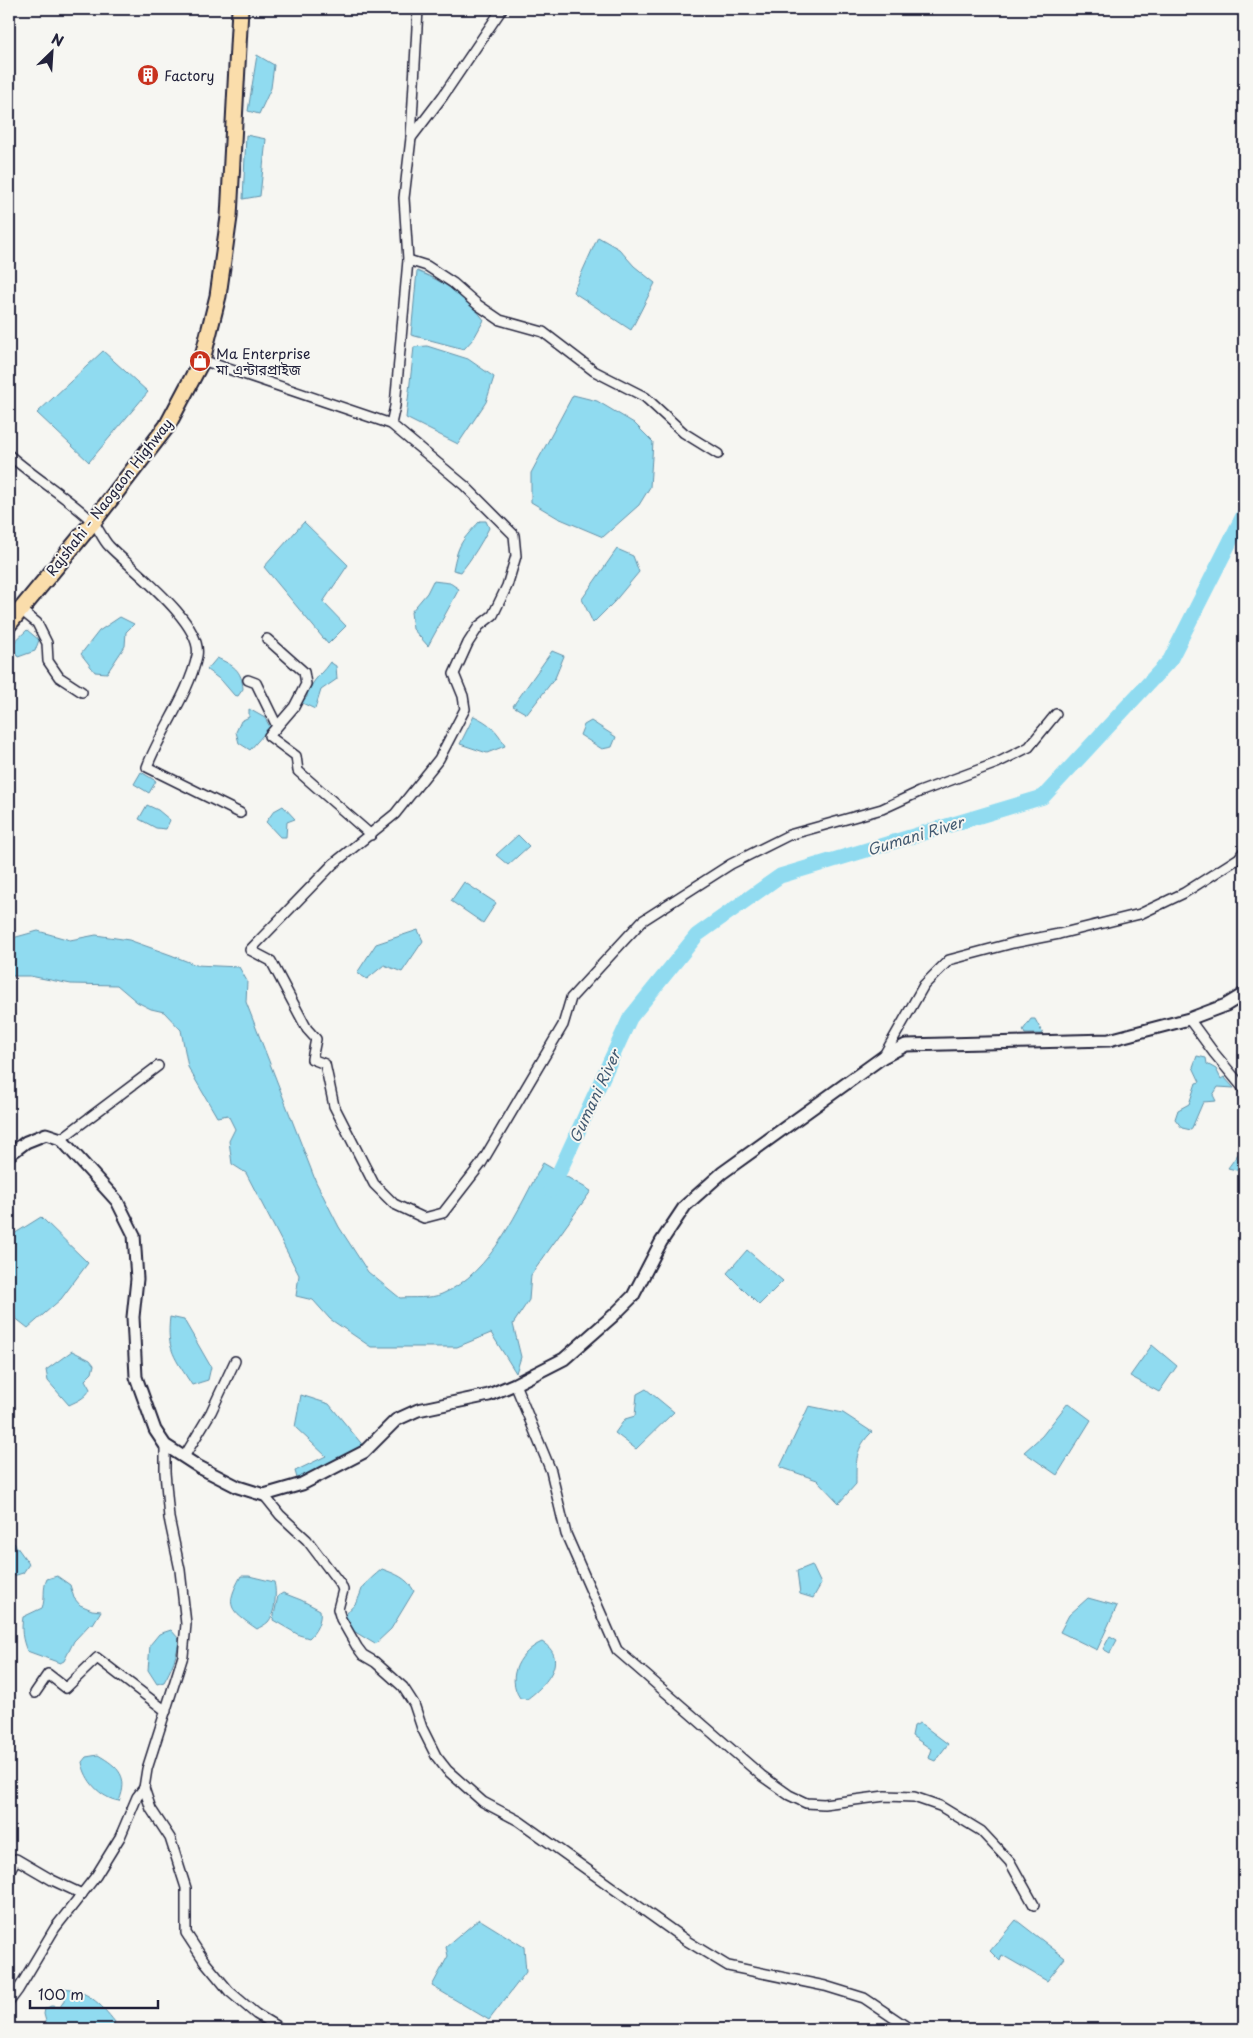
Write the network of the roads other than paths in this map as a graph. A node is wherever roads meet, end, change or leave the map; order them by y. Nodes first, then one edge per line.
1 (240, 9) edge
2 (418, 9) edge
3 (502, 9) edge
4 (411, 138) junction
5 (408, 260) junction
6 (202, 360) junction
7 (391, 424) junction
8 (718, 454) dead end
9 (9, 455) edge
10 (93, 522) junction
11 (21, 610) junction
12 (9, 624) edge
13 (267, 639) dead end
14 (248, 680) dead end
15 (82, 692) dead end
16 (1056, 714) dead end
17 (277, 726) junction
18 (240, 813) dead end
19 (371, 835) junction
20 (1244, 851) edge
21 (1244, 994) edge
22 (1189, 1019) junction
23 (883, 1056) junction
24 (158, 1066) dead end
25 (1244, 1089) edge
26 (61, 1139) junction
27 (9, 1155) edge
28 (235, 1361) dead end
29 (515, 1384) junction
30 (165, 1445) junction
31 (184, 1457) junction
32 (264, 1495) junction
33 (36, 1693) dead end
34 (166, 1711) junction
35 (144, 1788) junction
36 (9, 1870) edge
37 (82, 1894) junction
38 (1034, 1905) dead end
39 (9, 2002) edge
40 (280, 2029) edge
41 (910, 2029) edge

1 - 6 main road, Rajshahi - Naogaon Highway
2 - 4 street
3 - 4 street
4 - 5 street
5 - 7 street
5 - 8 street
6 - 7 street
6 - 10 main road, Rajshahi - Naogaon Highway
7 - 19 street
9 - 10 street
10 - 11 main road, Rajshahi - Naogaon Highway
10 - 18 street
11 - 12 main road, Rajshahi - Naogaon Highway
11 - 15 street
13 - 17 street
14 - 17 street
16 - 19 street
17 - 19 street
20 - 23 street
21 - 22 street
22 - 23 street
22 - 25 street
23 - 29 street
24 - 26 street
26 - 27 street
26 - 30 street
28 - 31 street
29 - 32 street
29 - 38 street
30 - 31 street
30 - 34 street
31 - 32 street
32 - 41 street
33 - 34 street
34 - 35 street
35 - 37 street
35 - 40 street
36 - 37 street
37 - 39 street

